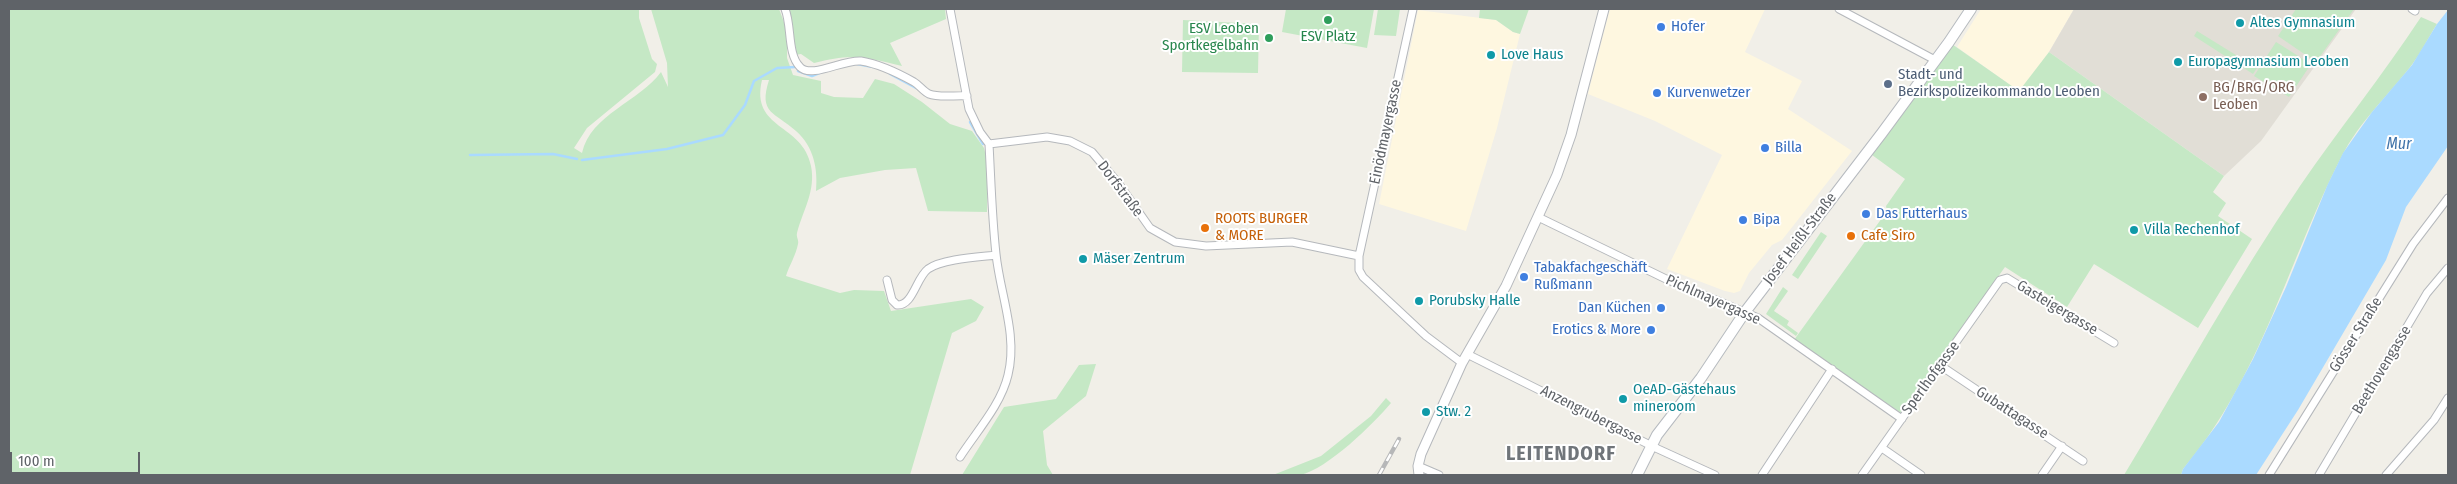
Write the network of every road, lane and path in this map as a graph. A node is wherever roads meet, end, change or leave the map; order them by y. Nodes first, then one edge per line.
1 (785, 9) edge
2 (950, 9) edge
3 (1413, 9) edge
4 (1604, 9) edge
5 (1971, 9) edge
6 (1843, 10) edge
7 (1935, 60) junction
8 (967, 96) junction
9 (990, 144) junction
10 (2448, 198) edge
11 (1538, 217) junction
12 (996, 255) junction
13 (1358, 256) junction
14 (2448, 268) edge
15 (887, 280) dead end
16 (2000, 280) joint
17 (1745, 312) junction
18 (2114, 343) dead end
19 (1467, 354) junction
20 (1462, 363) junction
21 (1941, 366) junction
22 (1832, 369) junction
23 (2448, 400) edge
24 (1902, 419) junction
25 (1651, 446) junction
26 (2062, 446) junction
27 (1882, 448) junction
28 (960, 457) dead end
29 (2083, 461) dead end
30 (1419, 471) edge
31 (1439, 475) edge
32 (1638, 475) edge
33 (1715, 475) edge
34 (1762, 475) edge
35 (1862, 475) edge
36 (1921, 475) edge
37 (2042, 475) edge
38 (2269, 475) edge
39 (2318, 475) edge
40 (2386, 475) edge

1 - 8 street
2 - 8 street
3 - 13 street, Einödmayergasse
4 - 11 street
5 - 7 main road, Josef Heißl-Straße
6 - 7 street
7 - 17 main road, Josef Heißl-Straße
8 - 9 street
9 - 12 street
9 - 13 street, Dorfstraße
10 - 38 street, Gösser Straße
11 - 17 street, Pichlmayergasse
11 - 19 street
12 - 15 street
12 - 28 street
13 - 20 street
14 - 39 street, Beethovengasse
16 - 18 street, Gasteigergasse
16 - 21 street, Sperlhofgasse
17 - 22 street, Pichlmayergasse
17 - 25 main road, Josef Heißl-Straße
19 - 20 street
19 - 25 street, Anzengrubergasse
20 - 30 street
21 - 24 street, Sperlhofgasse
21 - 26 street, Gubattagasse
22 - 24 street, Pichlmayergasse
22 - 34 street
23 - 40 street
24 - 27 street, Sperlhofgasse
25 - 32 main road, Josef Heißl-Straße
25 - 33 street, Anzengrubergasse
26 - 29 street, Gubattagasse
26 - 37 street
27 - 35 street, Sperlhofgasse
27 - 36 street
30 - 31 street

